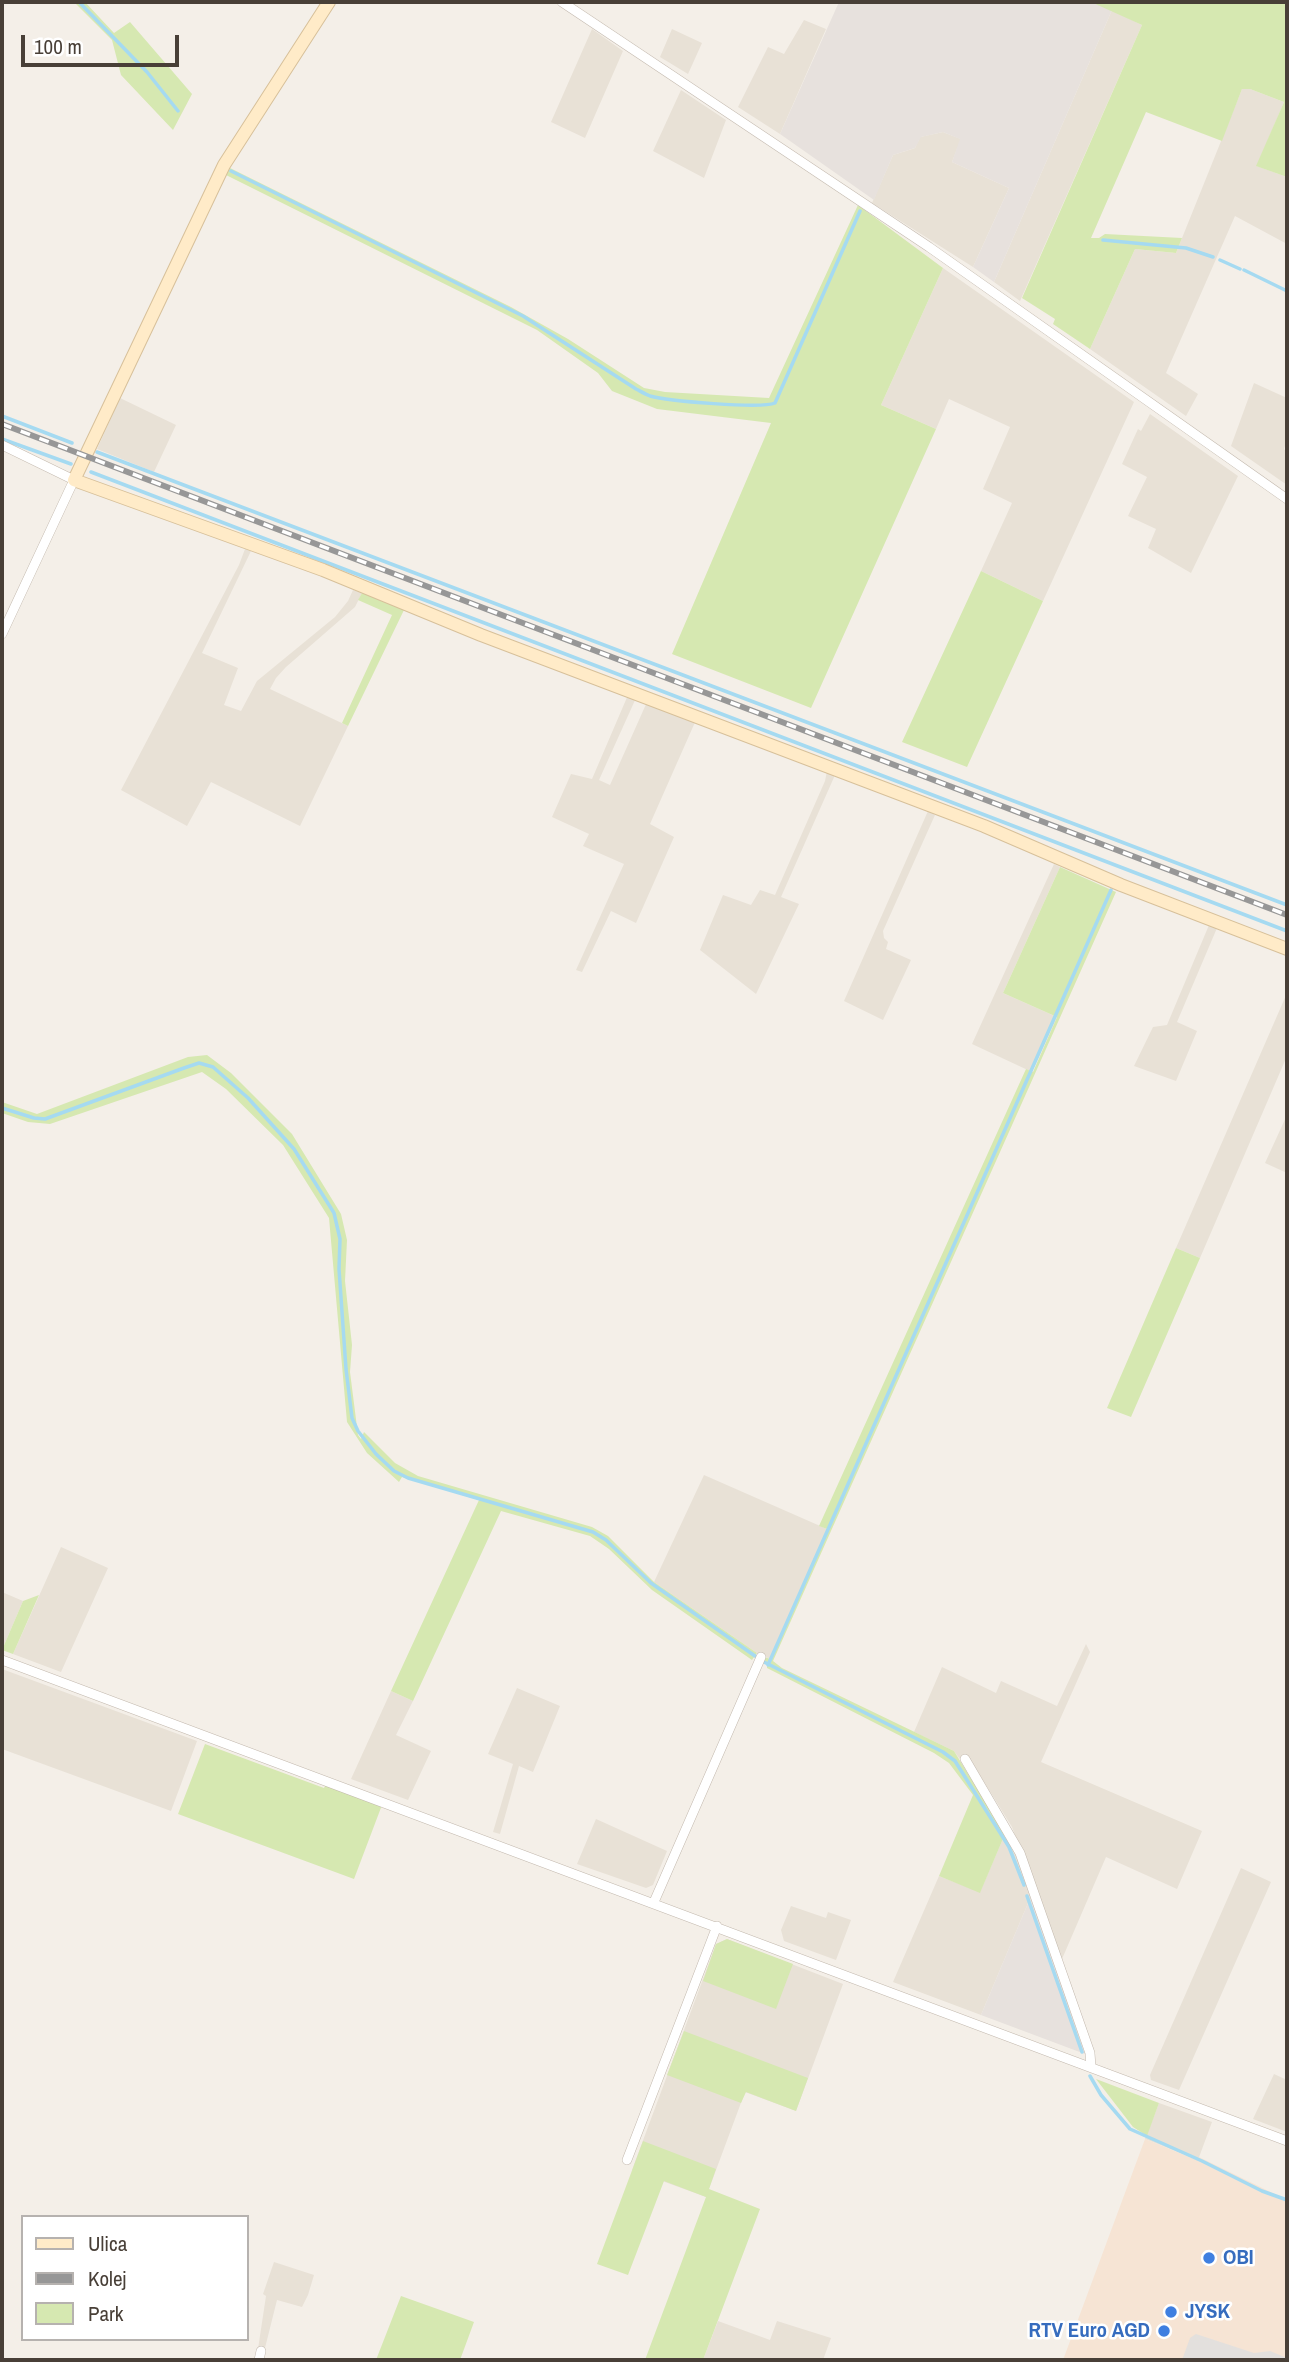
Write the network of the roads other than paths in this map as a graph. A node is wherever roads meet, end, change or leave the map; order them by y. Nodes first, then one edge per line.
1 (329, 2) edge
2 (562, 2) edge
3 (2, 445) edge
4 (74, 480) junction
5 (1287, 499) edge
6 (2, 634) edge
7 (1287, 949) edge
8 (761, 1657) dead end
9 (2, 1660) edge
10 (965, 1759) dead end
11 (653, 1902) junction
12 (717, 1926) junction
13 (1090, 2067) junction
14 (1287, 2141) edge
15 (627, 2160) dead end

1 - 4 street
2 - 5 street
3 - 4 street
4 - 6 street
4 - 7 street
8 - 11 street
9 - 11 street
10 - 13 street
11 - 12 street
12 - 13 street
12 - 15 street
13 - 14 street

